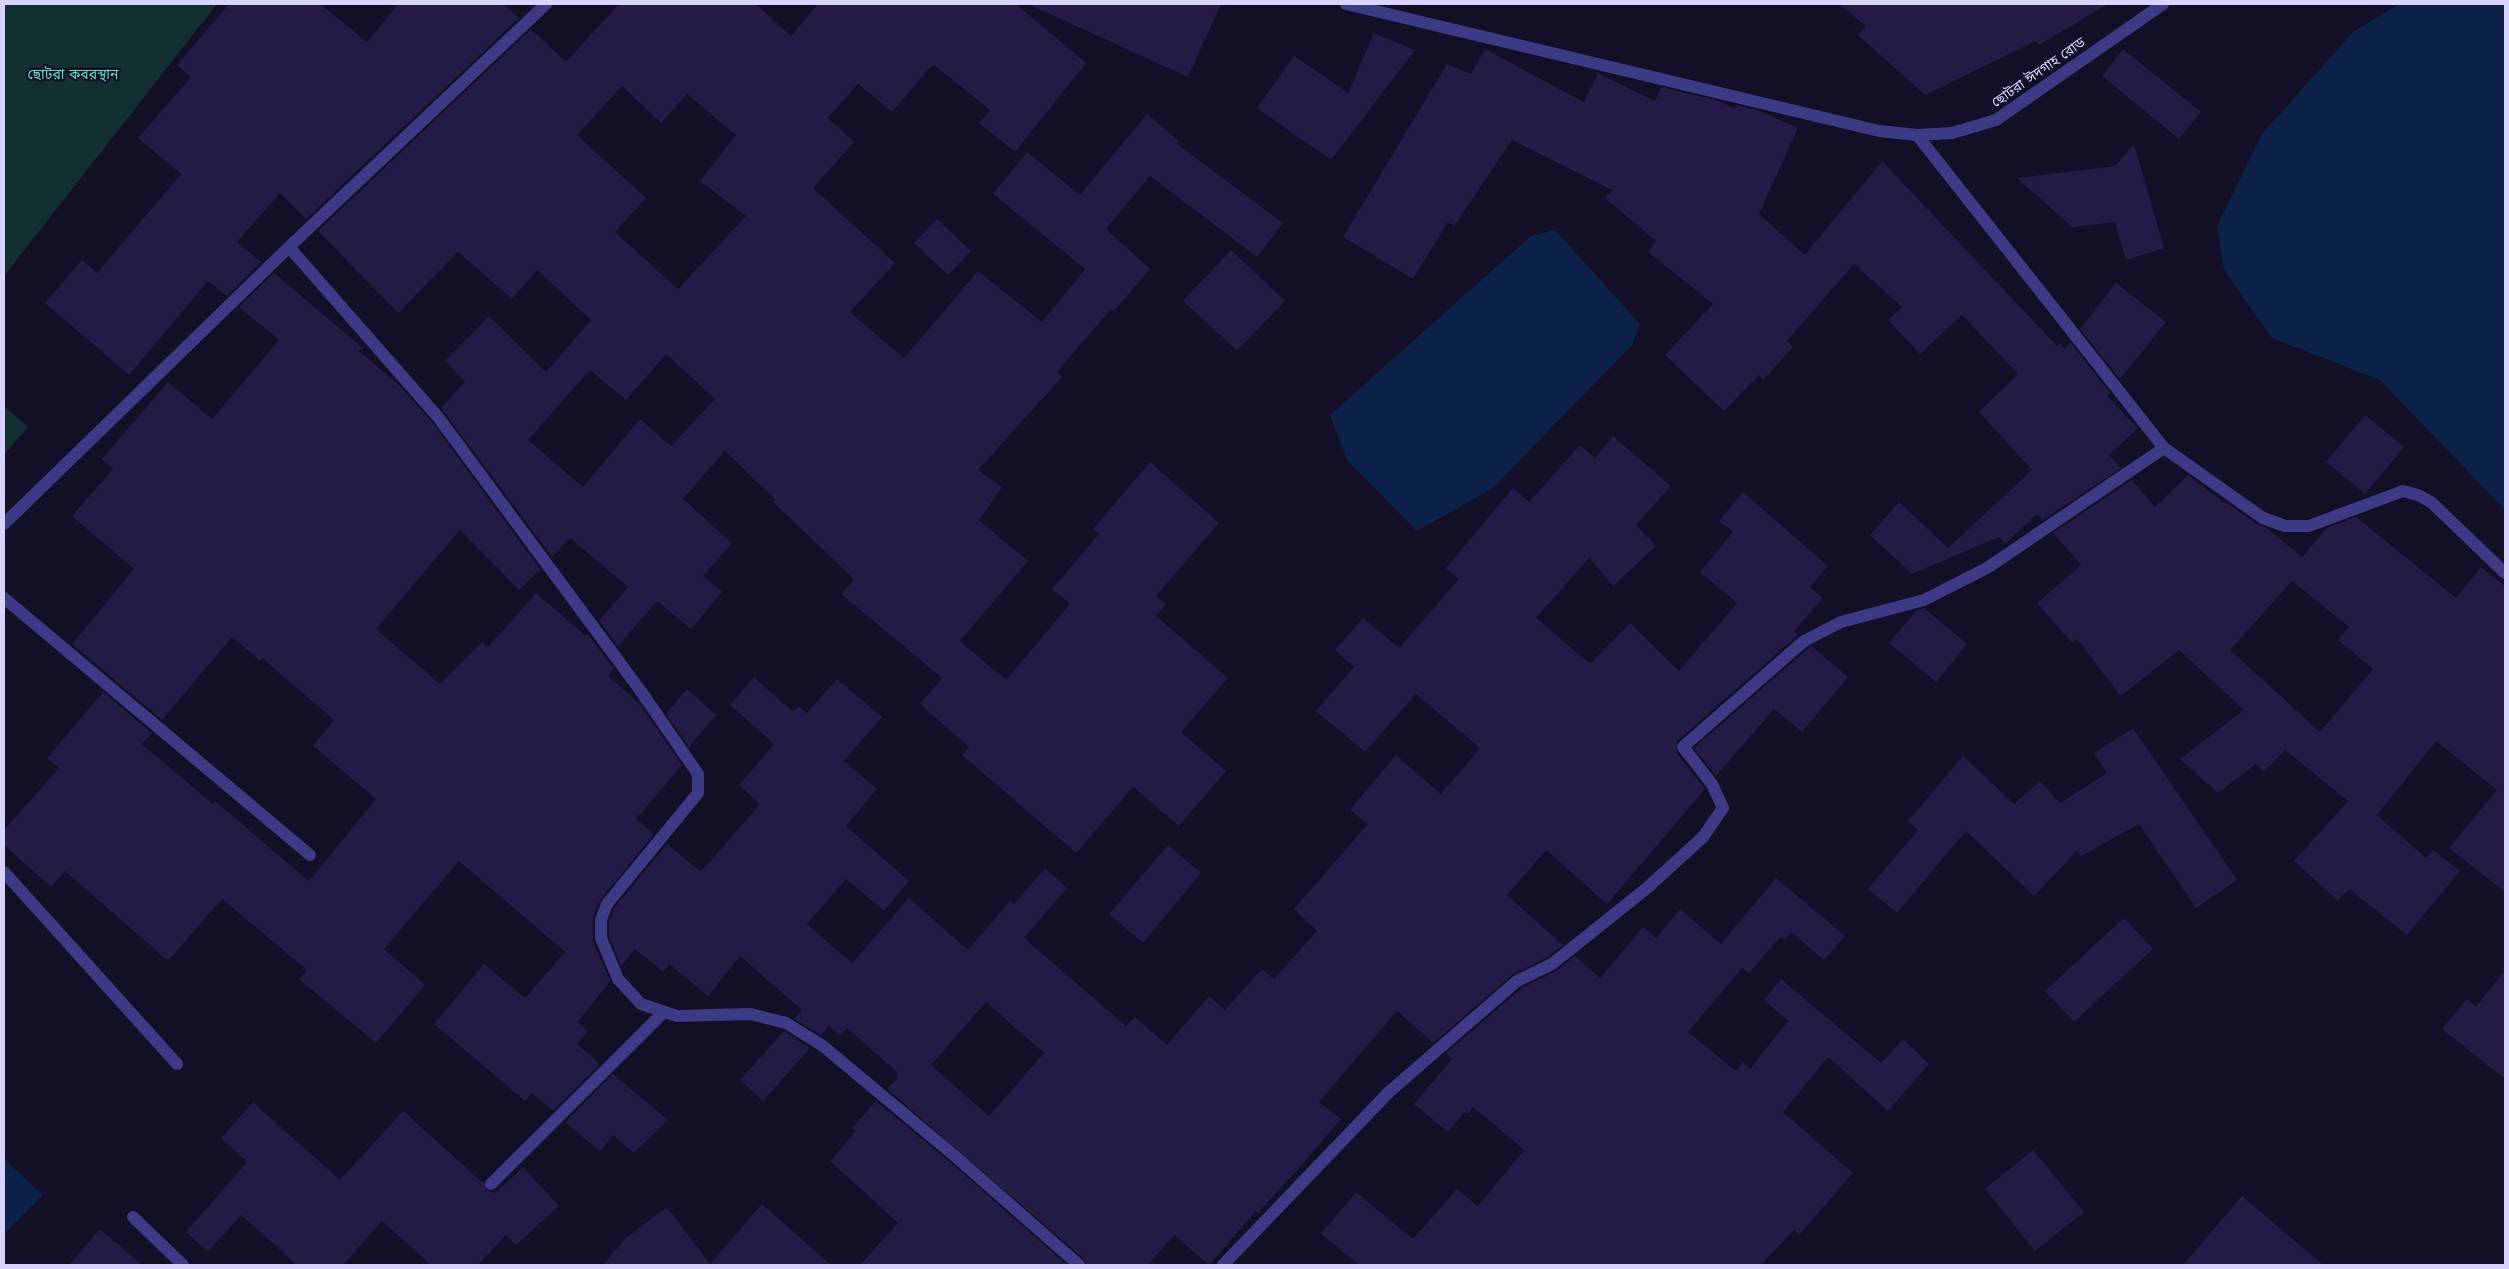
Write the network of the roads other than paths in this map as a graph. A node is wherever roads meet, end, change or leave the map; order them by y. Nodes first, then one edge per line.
1 (546, 4) edge
2 (1346, 4) edge
3 (2163, 4) edge
4 (1917, 135) junction
5 (289, 247) junction
6 (2164, 448) junction
7 (4, 524) edge
8 (2505, 573) edge
9 (4, 598) edge
10 (310, 855) dead end
11 (4, 872) edge
12 (664, 1012) junction
13 (177, 1064) dead end
14 (491, 1184) dead end
15 (133, 1217) dead end
16 (182, 1265) edge
17 (1079, 1265) edge
18 (1223, 1265) edge

1 - 5 street
2 - 4 street, ছোটরা ঈদগাহ রোড
3 - 4 street, ছোটরা ঈদগাহ রোড
4 - 6 street
5 - 7 street
5 - 12 street
6 - 8 street
6 - 18 street
9 - 10 street
11 - 13 street
12 - 14 street
12 - 17 street
15 - 16 street

